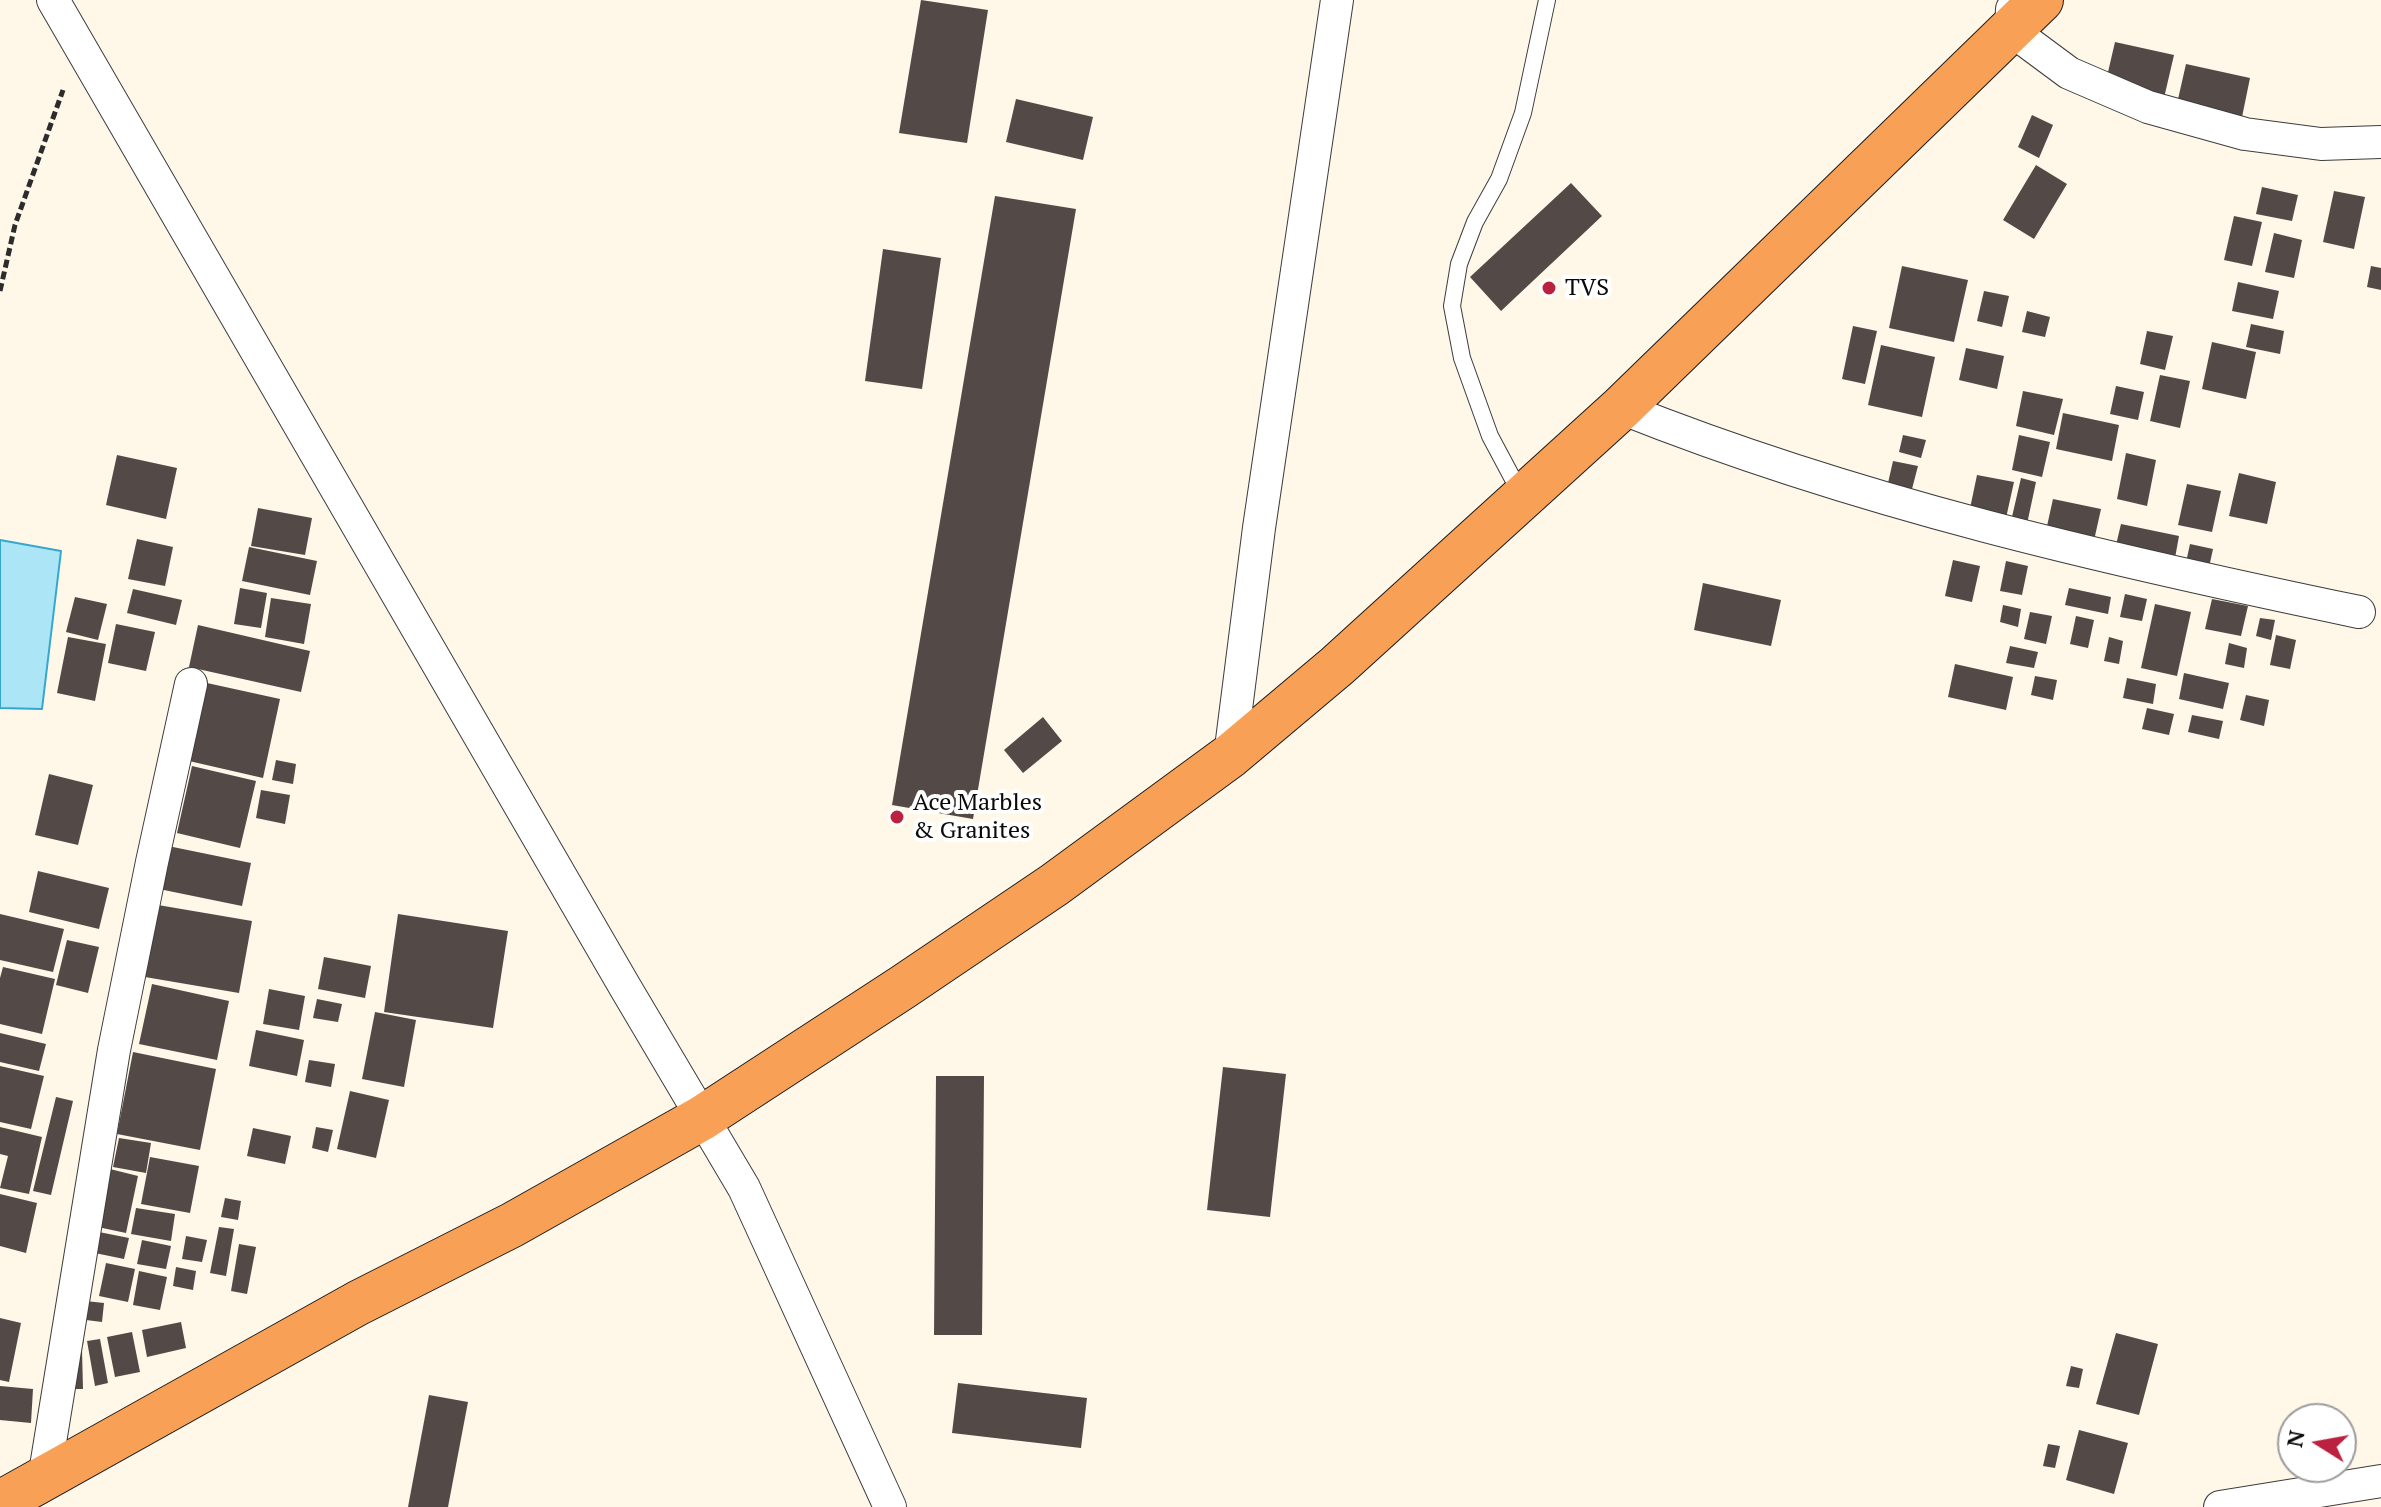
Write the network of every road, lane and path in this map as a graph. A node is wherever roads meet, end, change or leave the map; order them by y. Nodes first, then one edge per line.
1 (53, 0) edge
2 (1337, 0) edge
3 (1547, 0) edge
4 (2041, 0) edge
5 (2012, 15) edge
6 (79, 45) junction
7 (2381, 142) edge
8 (0, 291) edge
9 (1621, 408) junction
10 (1523, 497) junction
11 (2359, 612) dead end
12 (191, 684) dead end
13 (1230, 756) junction
14 (702, 1118) junction
15 (44, 1479) junction
16 (2381, 1481) edge
17 (0, 1503) edge
18 (890, 1507) edge
19 (2220, 1507) edge

1 - 6 street
2 - 13 street
3 - 10 lane
4 - 5 highway
5 - 7 street
5 - 9 highway
6 - 8 path
6 - 14 street
9 - 10 highway
9 - 11 street
10 - 13 highway
12 - 15 street
13 - 14 highway
14 - 15 highway
14 - 18 street
15 - 17 highway
16 - 19 street

